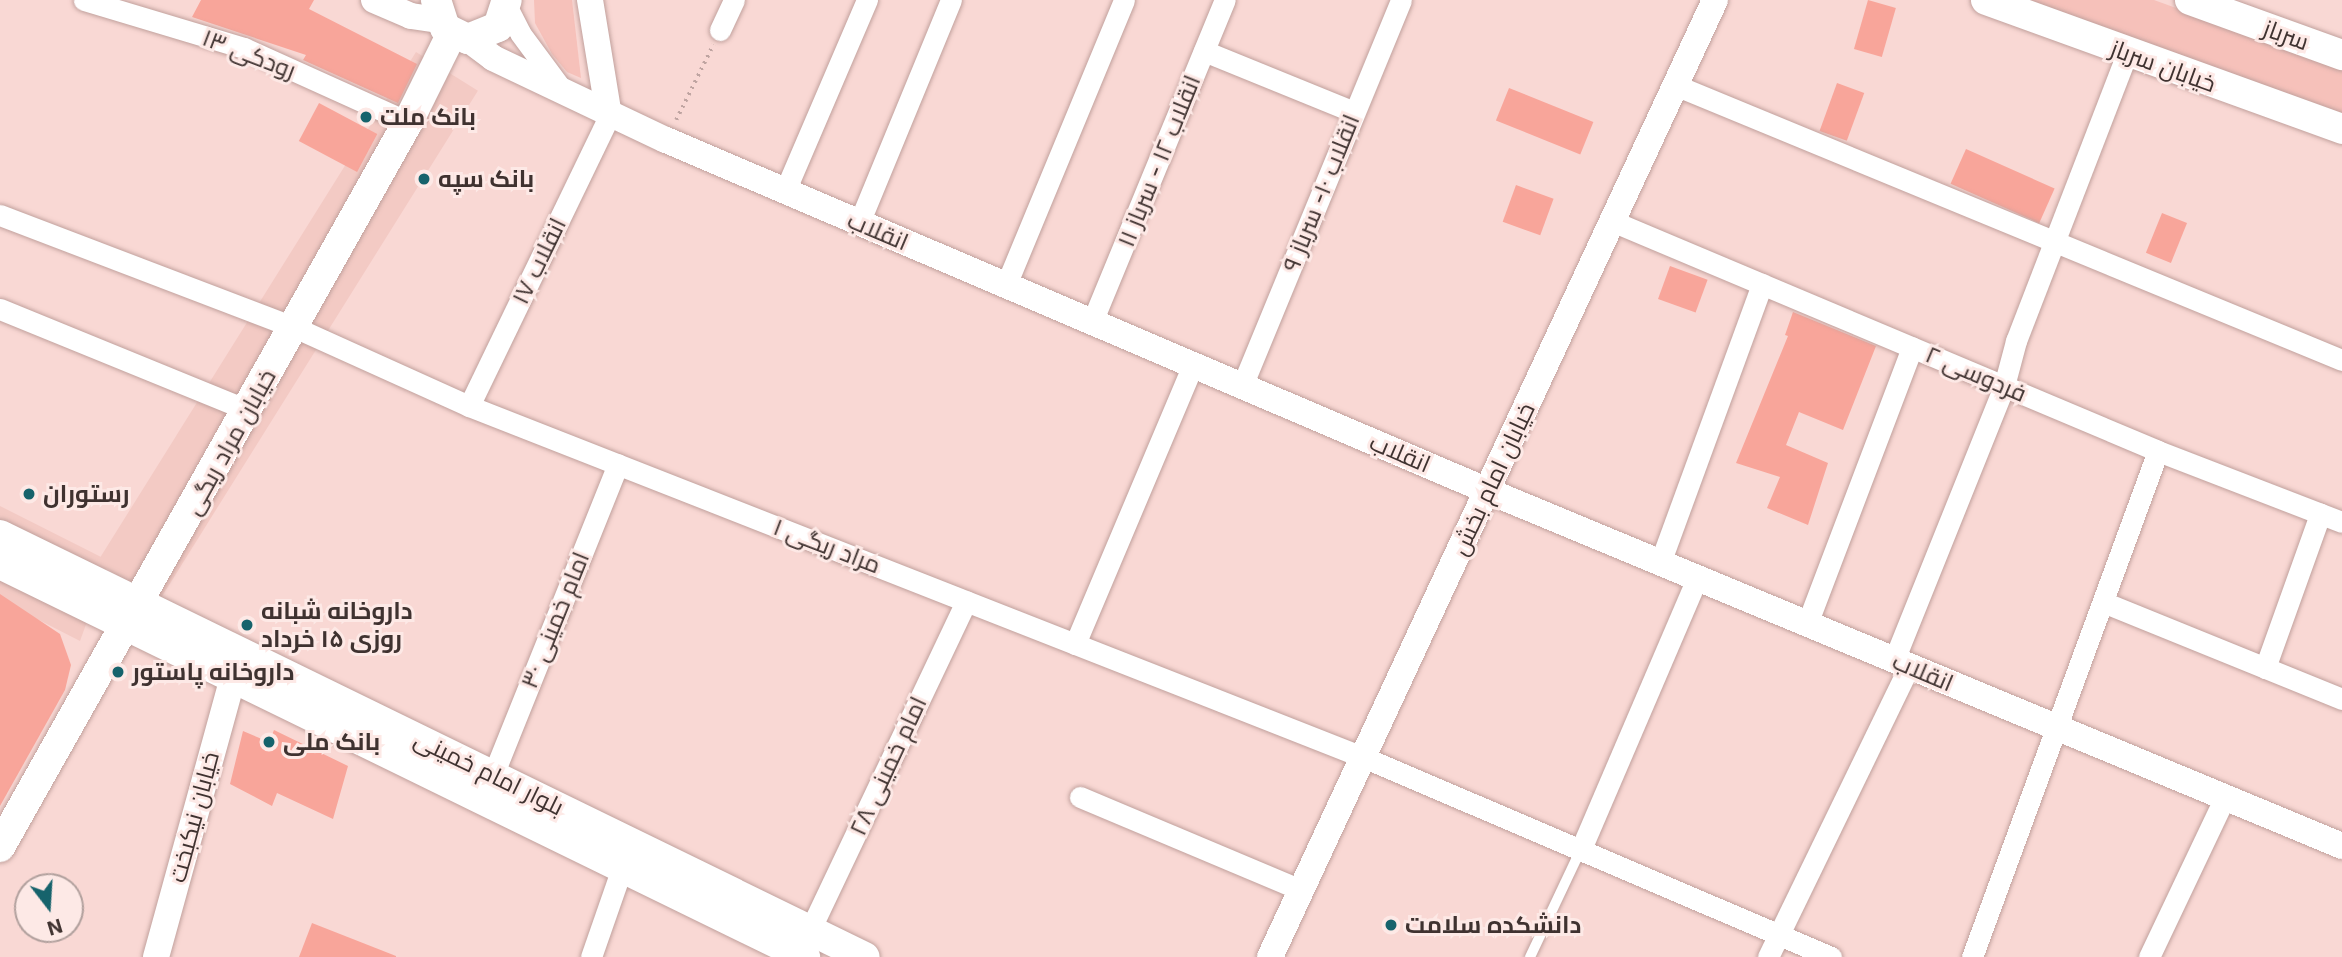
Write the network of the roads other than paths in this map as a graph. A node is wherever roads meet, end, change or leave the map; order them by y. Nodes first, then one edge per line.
1 (85, 0) edge
2 (374, 0) edge
3 (590, 0) edge
4 (734, 0) edge
5 (867, 0) edge
6 (951, 0) edge
7 (1124, 0) edge
8 (1225, 0) edge
9 (1401, 0) edge
10 (1715, 0) edge
11 (1986, 0) edge
12 (2190, 0) edge
13 (508, 2) edge
14 (449, 23) edge
15 (720, 30) road end
16 (1204, 51) junction
17 (2127, 53) junction
18 (2342, 55) edge
19 (1675, 85) junction
20 (566, 94) junction
21 (1354, 112) junction
22 (609, 116) junction
23 (408, 122) junction
24 (2342, 129) edge
25 (785, 191) junction
26 (0, 215) edge
27 (1612, 221) junction
28 (859, 223) junction
29 (2054, 242) junction
30 (1762, 284) junction
31 (1006, 285) junction
32 (0, 309) edge
33 (1092, 322) junction
34 (294, 327) junction
35 (1912, 347) junction
36 (2342, 360) edge
37 (1193, 365) junction
38 (1242, 386) junction
39 (2004, 386) junction
40 (469, 406) junction
41 (247, 410) junction
42 (2158, 451) junction
43 (618, 464) junction
44 (1488, 491) junction
45 (2320, 514) junction
46 (2342, 522) edge
47 (0, 535) edge
48 (1660, 563) junction
49 (0, 564) edge
50 (1697, 578) junction
51 (966, 601) junction
52 (2103, 602) junction
53 (134, 615) junction
54 (1807, 624) junction
55 (1075, 644) junction
56 (1902, 663) junction
57 (2265, 668) junction
58 (233, 677) junction
59 (2342, 699) edge
60 (2057, 727) junction
61 (1363, 757) junction
62 (493, 775) junction
63 (1080, 797) dead end
64 (2224, 799) junction
65 (2342, 846) edge
66 (0, 847) edge
67 (1581, 849) junction
68 (622, 868) junction
69 (1301, 890) junction
70 (1779, 933) junction
71 (807, 944) edge
72 (156, 957) edge
73 (591, 957) edge
74 (865, 957) edge
75 (1270, 957) edge
76 (1530, 957) edge
77 (1768, 957) edge
78 (1831, 957) edge
79 (1972, 957) edge
80 (2149, 957) edge

1 - 23 street, رودکی ۱۳
2 - 14 street, انقلاب
3 - 22 street
4 - 15 street
5 - 25 street
6 - 28 street
7 - 31 street
8 - 16 street, انقلاب ۱۲ - سرباز ۱۱
9 - 21 street, انقلاب ۱۰- سرباز ۹
10 - 19 street, خیابان امام بخش
11 - 17 main road, خیابان سرباز
12 - 18 main road, سرباز
13 - 14 main road
13 - 20 street
14 - 20 street, انقلاب
14 - 23 main road, خیابان مراد ریگی
16 - 21 street
16 - 33 street, انقلاب ۱۲ - سرباز ۱۱
17 - 24 main road, خیابان سرباز
17 - 29 street
19 - 27 street, خیابان امام بخش
19 - 29 street
20 - 22 street, انقلاب
21 - 38 street, انقلاب ۱۰- سرباز ۹
22 - 25 street, انقلاب
22 - 40 street, انقلاب ۱۷
23 - 34 main road, خیابان مراد ریگی
25 - 28 street, انقلاب
26 - 34 street, مراد ریگی ۱
27 - 30 street, فردوسی ۲
27 - 44 street, خیابان امام بخش
28 - 31 street, انقلاب
29 - 36 street
29 - 39 street
30 - 35 street, فردوسی ۲
30 - 48 street
31 - 33 street, انقلاب
32 - 41 street
33 - 37 street, انقلاب
34 - 40 street, مراد ریگی ۱
34 - 41 main road, خیابان مراد ریگی
35 - 39 street, فردوسی ۲
35 - 54 street
37 - 38 street, انقلاب
37 - 55 street
38 - 44 street, انقلاب
39 - 42 street, فردوسی ۲
39 - 56 street
40 - 43 street, مراد ریگی ۱
41 - 53 main road, خیابان مراد ریگی
42 - 45 street, فردوسی ۲
42 - 52 street
43 - 51 street, مراد ریگی ۱
43 - 62 street, امام خمینی ۳۰
44 - 48 street, انقلاب
44 - 61 street, خیابان امام بخش
45 - 46 street, فردوسی ۲
45 - 57 street
47 - 53 main road, بلوار امام خمینی
48 - 50 street, انقلاب
49 - 53 main road, بلوار امام خمینی
50 - 54 street, انقلاب
50 - 67 street
51 - 55 street, مراد ریگی ۱
51 - 71 street, امام خمینی ۲۸
52 - 57 street
52 - 60 street
53 - 58 main road, بلوار امام خمینی
53 - 62 main road, بلوار امام خمینی
53 - 66 main road, خیابان مراد ریگی
54 - 56 street, انقلاب
55 - 61 street, مراد ریگی ۱
56 - 60 street, انقلاب
56 - 70 street
57 - 59 street
58 - 68 main road, بلوار امام خمینی
58 - 72 street, خیابان نیکبخت
60 - 64 street, انقلاب
60 - 79 street
61 - 67 street, مراد ریگی ۱
61 - 69 street, خیابان امام بخش
62 - 71 main road, بلوار امام خمینی
63 - 69 street
64 - 65 street, انقلاب
64 - 80 street
67 - 70 street, مراد ریگی ۱
67 - 76 lane
68 - 71 main road, بلوار امام خمینی
68 - 73 street
69 - 75 street, خیابان امام بخش
70 - 77 street
70 - 78 street, مراد ریگی ۱
71 - 74 main road, بلوار امام خمینی

